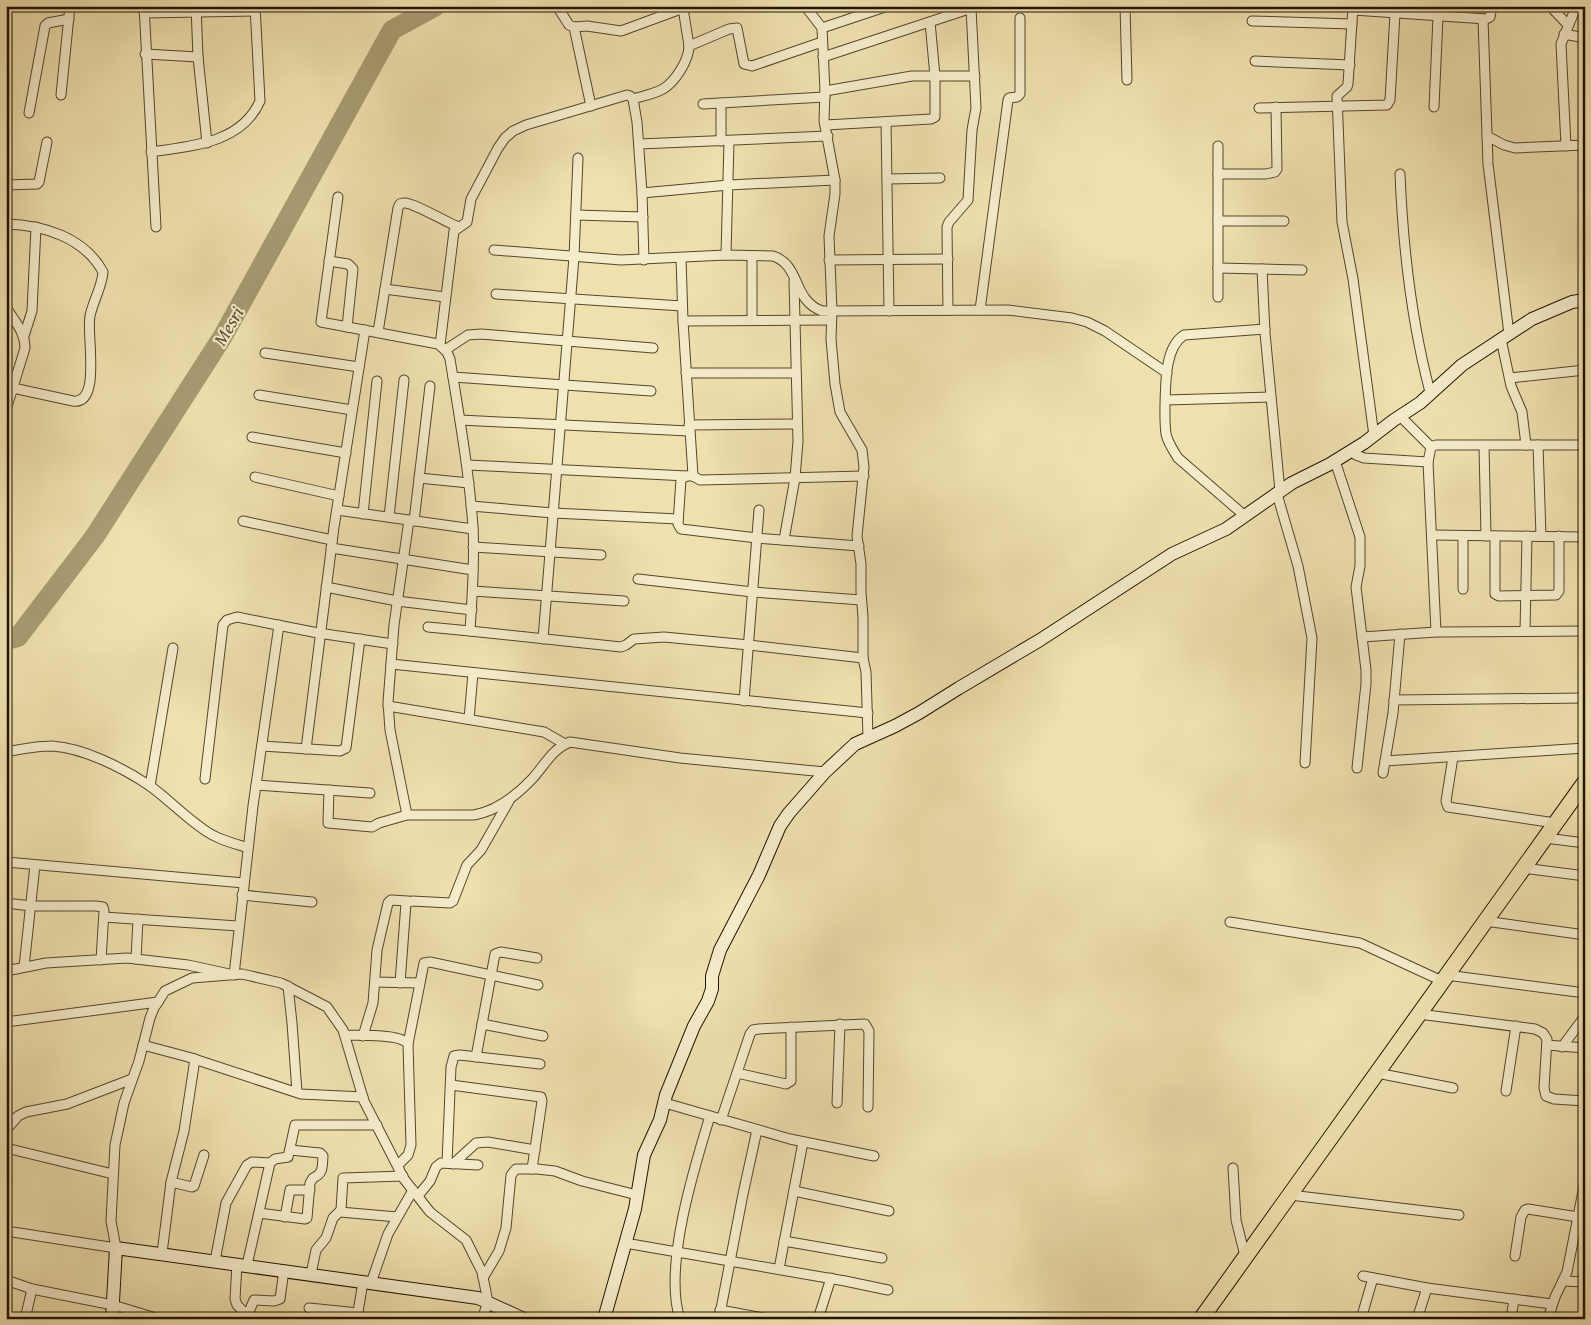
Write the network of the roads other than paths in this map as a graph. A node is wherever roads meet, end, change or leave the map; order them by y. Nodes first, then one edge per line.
1 (70, 6) edge
2 (556, 6) edge
3 (805, 6) edge
4 (888, 6) edge
5 (1125, 6) edge
6 (1492, 6) edge
7 (1550, 6) edge
8 (1579, 6) edge
9 (686, 7) edge
10 (974, 7) edge
11 (1353, 8) edge
12 (196, 9) edge
13 (255, 9) edge
14 (144, 10) edge
15 (1395, 14) junction
16 (1438, 17) junction
17 (1020, 18) dead end
18 (69, 19) junction
19 (1483, 19) junction
20 (1252, 21) dead end
21 (930, 22) junction
22 (1352, 24) junction
23 (574, 27) junction
24 (822, 28) junction
25 (1566, 30) junction
26 (1585, 38) edge
27 (822, 42) junction
28 (689, 46) junction
29 (145, 54) junction
30 (198, 57) junction
31 (823, 57) junction
32 (1255, 61) dead end
33 (1350, 65) junction
34 (935, 76) junction
35 (975, 76) junction
36 (1127, 80) dead end
37 (825, 94) junction
38 (61, 95) dead end
39 (633, 99) junction
40 (721, 103) junction
41 (703, 104) dead end
42 (591, 106) junction
43 (1276, 107) junction
44 (1338, 107) junction
45 (1434, 107) dead end
46 (1259, 108) dead end
47 (29, 113) dead end
48 (886, 122) junction
49 (826, 125) junction
50 (828, 136) junction
51 (1487, 136) junction
52 (725, 141) junction
53 (47, 142) dead end
54 (207, 144) junction
55 (639, 144) junction
56 (1585, 145) edge
57 (1218, 146) dead end
58 (1566, 146) junction
59 (151, 152) junction
60 (578, 158) dead end
61 (1218, 174) junction
62 (1400, 174) dead end
63 (940, 178) dead end
64 (835, 180) junction
65 (887, 180) junction
66 (6, 185) edge
67 (729, 185) junction
68 (642, 193) junction
69 (338, 197) dead end
70 (576, 215) junction
71 (643, 217) junction
72 (1284, 221) dead end
73 (1218, 222) junction
74 (6, 224) edge
75 (156, 226) dead end
76 (36, 227) junction
77 (460, 227) junction
78 (494, 250) dead end
79 (726, 255) junction
80 (752, 256) junction
81 (574, 257) junction
82 (681, 258) junction
83 (948, 258) junction
84 (888, 259) junction
85 (644, 260) junction
86 (829, 260) junction
87 (329, 261) junction
88 (1218, 268) junction
89 (1262, 269) junction
90 (1302, 270) dead end
91 (794, 277) junction
92 (384, 290) junction
93 (496, 294) dead end
94 (445, 297) junction
95 (1218, 297) dead end
96 (570, 298) junction
97 (1585, 300) edge
98 (682, 306) junction
99 (6, 307) edge
100 (889, 310) junction
101 (948, 310) junction
102 (980, 310) junction
103 (832, 315) junction
104 (752, 320) junction
105 (795, 320) junction
106 (683, 321) junction
107 (347, 327) junction
108 (1265, 329) junction
109 (365, 330) junction
110 (378, 332) junction
111 (24, 336) junction
112 (1505, 336) junction
113 (567, 341) junction
114 (443, 347) junction
115 (653, 348) dead end
116 (265, 353) dead end
117 (359, 367) junction
118 (1585, 370) edge
119 (686, 373) junction
120 (796, 373) junction
121 (1167, 373) junction
122 (453, 377) junction
123 (1510, 378) junction
124 (404, 380) dead end
125 (377, 381) dead end
126 (563, 385) junction
127 (430, 386) dead end
128 (13, 388) junction
129 (651, 391) dead end
130 (1430, 392) junction
131 (258, 395) dead end
132 (1271, 397) junction
133 (1166, 400) junction
134 (6, 410) edge
135 (352, 410) junction
136 (1400, 416) junction
137 (460, 420) junction
138 (797, 424) junction
139 (560, 425) junction
140 (689, 428) junction
141 (1374, 436) junction
142 (252, 437) dead end
143 (1526, 445) junction
144 (1538, 445) junction
145 (1585, 445) edge
146 (1484, 446) junction
147 (1431, 447) junction
148 (1351, 450) junction
149 (346, 454) junction
150 (1334, 461) junction
151 (1428, 462) junction
152 (468, 465) junction
153 (557, 469) junction
154 (690, 476) junction
155 (864, 476) junction
156 (255, 477) dead end
157 (419, 478) junction
158 (795, 478) junction
159 (469, 483) junction
160 (1278, 493) junction
161 (339, 496) junction
162 (471, 506) junction
163 (337, 510) junction
164 (759, 510) dead end
165 (553, 513) junction
166 (363, 514) junction
167 (1245, 516) junction
168 (389, 517) junction
169 (678, 519) junction
170 (411, 520) junction
171 (244, 521) dead end
172 (473, 529) junction
173 (1432, 536) junction
174 (1463, 536) junction
175 (1490, 536) junction
176 (1527, 536) junction
177 (1541, 536) junction
178 (1559, 536) junction
179 (1585, 537) edge
180 (757, 538) junction
181 (784, 540) junction
182 (332, 544) junction
183 (859, 546) junction
184 (473, 547) junction
185 (550, 552) junction
186 (602, 555) dead end
187 (403, 559) junction
188 (473, 570) junction
189 (638, 580) dead end
190 (326, 587) junction
191 (1463, 589) dead end
192 (473, 591) junction
193 (753, 592) junction
194 (1526, 596) junction
195 (546, 597) junction
196 (861, 600) junction
197 (398, 601) junction
198 (624, 601) dead end
199 (472, 610) junction
200 (279, 625) junction
201 (428, 627) dead end
202 (470, 631) junction
203 (1525, 631) junction
204 (1585, 631) edge
205 (1436, 632) junction
206 (320, 633) junction
207 (1400, 634) junction
208 (1362, 637) junction
209 (360, 639) junction
210 (543, 639) junction
211 (393, 644) junction
212 (749, 645) junction
213 (173, 648) dead end
214 (863, 658) junction
215 (391, 664) junction
216 (473, 673) junction
217 (1585, 698) edge
218 (1394, 700) junction
219 (744, 701) junction
220 (388, 706) junction
221 (868, 713) junction
222 (469, 719) junction
223 (868, 737) junction
224 (565, 744) junction
225 (262, 746) junction
226 (1585, 748) edge
227 (306, 749) junction
228 (6, 752) edge
229 (1453, 757) junction
230 (1385, 761) junction
231 (1305, 763) dead end
232 (1356, 768) dead end
233 (826, 772) junction
234 (1383, 773) dead end
235 (205, 779) dead end
236 (256, 785) junction
237 (150, 786) junction
238 (1583, 786) edge
239 (330, 790) junction
240 (370, 793) dead end
241 (510, 799) junction
242 (408, 815) junction
243 (1555, 823) junction
244 (1544, 838) junction
245 (1585, 842) edge
246 (249, 846) junction
247 (6, 862) edge
248 (36, 865) junction
249 (1523, 868) junction
250 (1585, 876) edge
251 (244, 883) junction
252 (242, 895) junction
253 (408, 901) junction
254 (312, 902) dead end
255 (6, 903) edge
256 (31, 906) junction
257 (104, 917) junction
258 (138, 919) junction
259 (1230, 922) dead end
260 (1485, 922) junction
261 (238, 926) junction
262 (1585, 935) edge
263 (537, 958) dead end
264 (136, 959) junction
265 (101, 960) junction
266 (24, 967) junction
267 (6, 971) edge
268 (234, 975) junction
269 (492, 975) junction
270 (1444, 978) junction
271 (375, 982) junction
272 (400, 983) junction
273 (419, 983) junction
274 (538, 985) dead end
275 (288, 986) junction
276 (1585, 993) edge
277 (158, 1002) junction
278 (1419, 1014) junction
279 (1585, 1016) edge
280 (6, 1022) edge
281 (482, 1024) junction
282 (840, 1024) junction
283 (1516, 1026) junction
284 (791, 1027) junction
285 (345, 1035) junction
286 (364, 1036) junction
287 (543, 1036) dead end
288 (408, 1044) junction
289 (143, 1046) junction
290 (1547, 1046) junction
291 (1562, 1047) junction
292 (1585, 1048) edge
293 (476, 1057) junction
294 (196, 1059) junction
295 (540, 1064) dead end
296 (737, 1073) junction
297 (1377, 1073) junction
298 (132, 1079) junction
299 (451, 1085) junction
300 (1453, 1088) dead end
301 (1506, 1091) dead end
302 (297, 1092) junction
303 (363, 1097) junction
304 (1585, 1101) edge
305 (665, 1103) junction
306 (837, 1103) dead end
307 (868, 1107) dead end
308 (6, 1113) edge
309 (710, 1116) junction
310 (721, 1120) junction
311 (13, 1121) junction
312 (377, 1125) junction
313 (6, 1130) edge
314 (757, 1130) junction
315 (803, 1142) junction
316 (6, 1148) edge
317 (290, 1150) junction
318 (535, 1150) junction
319 (204, 1155) dead end
320 (874, 1156) dead end
321 (270, 1163) junction
322 (450, 1164) junction
323 (398, 1165) junction
324 (478, 1165) dead end
325 (1233, 1168) dead end
326 (532, 1169) junction
327 (113, 1174) junction
328 (403, 1176) junction
329 (1585, 1181) edge
330 (171, 1182) junction
331 (310, 1190) junction
332 (794, 1191) junction
333 (415, 1193) junction
334 (637, 1195) junction
335 (1290, 1195) junction
336 (340, 1212) junction
337 (889, 1212) dead end
338 (259, 1213) junction
339 (1459, 1215) dead end
340 (285, 1217) junction
341 (397, 1217) junction
342 (1578, 1217) junction
343 (6, 1231) edge
344 (784, 1241) junction
345 (625, 1242) junction
346 (116, 1248) junction
347 (678, 1252) junction
348 (162, 1253) junction
349 (1246, 1256) junction
350 (1515, 1256) dead end
351 (882, 1258) dead end
352 (215, 1261) junction
353 (729, 1261) junction
354 (242, 1264) junction
355 (779, 1269) junction
356 (284, 1270) junction
357 (311, 1274) junction
358 (1363, 1276) dead end
359 (483, 1278) junction
360 (831, 1278) junction
361 (1373, 1278) junction
362 (6, 1280) edge
363 (1563, 1281) junction
364 (367, 1282) junction
365 (1585, 1282) edge
366 (1427, 1288) junction
367 (32, 1289) junction
368 (888, 1290) dead end
369 (1514, 1299) junction
370 (488, 1302) junction
371 (1552, 1304) junction
372 (113, 1305) junction
373 (309, 1308) dead end
374 (720, 1314) edge
375 (249, 1316) edge
376 (358, 1316) edge
377 (25, 1319) edge
378 (112, 1319) edge
379 (159, 1319) edge
380 (482, 1319) edge
381 (524, 1319) edge
382 (604, 1319) edge
383 (680, 1319) edge
384 (769, 1319) edge
385 (818, 1319) edge
386 (1201, 1319) edge
387 (1361, 1319) edge
388 (1416, 1319) edge
389 (1511, 1319) edge
390 (1548, 1319) edge

1 - 18 street
2 - 23 street
3 - 24 street
4 - 24 street
5 - 36 street
6 - 19 street
7 - 25 street
8 - 25 street
9 - 23 street
9 - 28 street
10 - 21 street
10 - 35 street
11 - 15 street
11 - 22 street
12 - 13 street
12 - 14 street
12 - 30 street
13 - 54 street
14 - 29 street
15 - 16 street
15 - 44 street
16 - 19 street
16 - 45 street
17 - 102 street
18 - 38 street
18 - 47 street
19 - 51 street
20 - 22 street
21 - 31 street
21 - 34 street
22 - 33 street
23 - 42 street
24 - 27 street
25 - 26 street
25 - 58 street
27 - 28 street
27 - 31 street
28 - 39 street
29 - 30 street
29 - 59 street
30 - 54 street
31 - 37 street
32 - 33 street
33 - 44 street
34 - 35 street
34 - 37 street
34 - 48 street
35 - 83 street
37 - 40 street
37 - 49 street
39 - 42 street
39 - 55 street
40 - 41 street
40 - 52 street
42 - 77 street
43 - 44 street
43 - 46 street
43 - 61 street
44 - 141 street
48 - 49 street
48 - 65 street
49 - 50 street
50 - 52 street
50 - 64 street
51 - 58 street
51 - 112 street
52 - 55 street
52 - 67 street
53 - 66 street
54 - 59 street
55 - 68 street
56 - 58 street
57 - 61 street
59 - 75 street
60 - 70 street
61 - 73 street
62 - 130 street
63 - 65 street
64 - 67 street
64 - 86 street
65 - 84 street
67 - 68 street
67 - 79 street
68 - 71 street
69 - 87 street
70 - 71 street
70 - 81 street
71 - 85 street
72 - 73 street
73 - 88 street
74 - 76 street
76 - 111 street
76 - 128 street
77 - 92 street
77 - 94 street
78 - 81 street
79 - 80 street
79 - 82 street
80 - 91 street
80 - 104 street
81 - 85 street
81 - 96 street
82 - 85 street
82 - 98 street
83 - 84 street
83 - 101 street
84 - 86 street
84 - 100 street
86 - 103 street
87 - 107 street
87 - 107 street
88 - 89 street
88 - 95 street
89 - 90 street
89 - 108 street
91 - 103 street
91 - 105 street
92 - 94 street
92 - 110 street
93 - 96 street
94 - 114 street
96 - 98 street
96 - 113 street
97 - 112 street
98 - 106 street
99 - 111 street
100 - 101 street
100 - 103 street
101 - 102 street
102 - 121 street
103 - 105 street
103 - 155 street
104 - 105 street
104 - 106 street
105 - 120 street
106 - 119 street
107 - 109 street
108 - 121 street
108 - 132 street
109 - 110 street
109 - 117 street
110 - 114 street
111 - 128 street
112 - 123 street
112 - 130 street
113 - 114 street
113 - 115 street
113 - 126 street
114 - 122 street
116 - 117 street
117 - 135 street
118 - 123 street
119 - 120 street
119 - 140 street
120 - 138 street
121 - 133 street
122 - 126 street
122 - 137 street
123 - 143 street
124 - 168 street
125 - 166 street
126 - 129 street
126 - 139 street
127 - 157 street
128 - 134 street
130 - 136 street
131 - 135 street
132 - 133 street
132 - 160 street
133 - 167 street
135 - 149 street
136 - 141 street
136 - 147 street
137 - 139 street
137 - 152 street
138 - 140 street
138 - 158 street
139 - 140 street
139 - 153 street
140 - 154 street
141 - 148 street
142 - 149 street
143 - 144 street
143 - 146 street
144 - 145 street
144 - 177 street
146 - 147 street
146 - 175 street
147 - 151 street
148 - 150 street
148 - 151 street
149 - 161 street
150 - 160 street
150 - 208 street
151 - 173 street
152 - 153 street
152 - 159 street
153 - 154 street
153 - 165 street
154 - 158 street
154 - 169 street
155 - 158 street
155 - 183 street
156 - 161 street
157 - 159 street
157 - 170 street
158 - 181 street
159 - 162 street
160 - 167 street
160 - 231 street
161 - 163 street
162 - 165 street
162 - 172 street
163 - 166 street
163 - 182 street
164 - 180 street
165 - 169 street
165 - 185 street
166 - 168 street
167 - 223 street
168 - 170 street
169 - 180 street
170 - 172 street
170 - 187 street
171 - 182 street
172 - 184 street
173 - 174 street
173 - 205 street
174 - 175 street
174 - 191 street
175 - 176 street
175 - 194 street
176 - 177 street
176 - 194 street
177 - 178 street
178 - 179 street
178 - 194 street
180 - 181 street
180 - 193 street
181 - 183 street
182 - 187 street
182 - 190 street
183 - 196 street
184 - 185 street
184 - 188 street
185 - 186 street
185 - 195 street
187 - 188 street
187 - 197 street
188 - 192 street
189 - 193 street
190 - 197 street
190 - 206 street
192 - 195 street
192 - 199 street
193 - 196 street
193 - 212 street
194 - 203 street
195 - 198 street
195 - 210 street
196 - 214 street
197 - 199 street
197 - 211 street
199 - 202 street
200 - 206 street
200 - 225 street
200 - 235 street
201 - 202 street
202 - 210 street
203 - 204 street
203 - 205 street
205 - 207 street
206 - 209 street
206 - 227 street
207 - 208 street
207 - 218 street
208 - 232 street
209 - 211 street
209 - 227 street
210 - 212 street
211 - 215 street
212 - 214 street
212 - 219 street
213 - 237 street
214 - 221 street
215 - 216 street
215 - 220 street
216 - 219 street
216 - 222 street
217 - 218 street
218 - 230 street
219 - 221 street
220 - 222 street
220 - 242 street
221 - 223 street
222 - 224 street
223 - 233 street
224 - 233 street
224 - 241 street
225 - 227 street
225 - 236 street
226 - 229 street
228 - 237 street
229 - 230 street
229 - 243 street
230 - 234 street
233 - 305 street
236 - 239 street
236 - 246 street
237 - 246 street
238 - 243 main road
239 - 240 street
239 - 242 street
241 - 242 street
241 - 253 street
243 - 244 main road
244 - 245 street
244 - 249 main road
246 - 251 street
247 - 248 street
248 - 251 street
248 - 256 street
249 - 250 street
249 - 260 main road
251 - 252 street
252 - 254 street
252 - 261 street
253 - 271 street
253 - 272 street
255 - 256 street
256 - 257 street
256 - 266 street
257 - 258 street
257 - 265 street
258 - 261 street
258 - 264 street
259 - 270 street
260 - 262 street
260 - 270 main road
261 - 268 street
263 - 269 street
264 - 265 street
264 - 268 street
265 - 266 street
266 - 267 street
268 - 275 street
268 - 277 street
269 - 273 street
269 - 274 street
269 - 281 street
270 - 276 street
270 - 278 main road
271 - 272 street
271 - 286 street
272 - 273 street
273 - 288 street
275 - 285 street
275 - 302 street
277 - 280 street
277 - 289 street
278 - 283 street
278 - 297 main road
279 - 291 street
281 - 287 street
281 - 293 street
282 - 284 street
282 - 306 street
282 - 307 street
283 - 290 street
283 - 301 street
284 - 296 street
284 - 296 street
285 - 286 street
285 - 303 street
286 - 288 street
288 - 323 street
289 - 294 street
289 - 298 street
290 - 291 street
290 - 304 street
291 - 292 street
293 - 295 street
293 - 299 street
294 - 302 street
294 - 330 street
296 - 310 street
297 - 300 street
297 - 335 main road
298 - 311 street
298 - 327 street
299 - 318 street
299 - 322 street
302 - 303 street
303 - 312 street
305 - 309 street
305 - 334 street
308 - 311 street
309 - 310 street
309 - 347 street
310 - 314 street
311 - 313 street
312 - 317 street
312 - 323 street
314 - 315 street
314 - 353 street
315 - 320 street
315 - 332 street
316 - 327 street
317 - 321 street
317 - 331 street
318 - 322 street
318 - 326 street
319 - 330 street
321 - 338 street
321 - 352 street
322 - 324 street
322 - 333 street
323 - 328 street
325 - 349 street
326 - 334 street
326 - 359 street
327 - 346 street
328 - 333 street
328 - 336 street
329 - 342 street
330 - 348 street
331 - 340 street
331 - 340 street
332 - 337 street
332 - 344 street
333 - 341 street
333 - 359 street
334 - 345 street
335 - 339 street
335 - 349 main road
336 - 341 street
336 - 357 street
338 - 340 street
338 - 354 street
341 - 364 street
342 - 350 street
342 - 363 street
343 - 346 street
344 - 351 street
344 - 355 street
345 - 347 street
345 - 382 street
346 - 348 street
346 - 372 street
347 - 353 street
347 - 383 street
348 - 352 street
349 - 386 main road
352 - 354 street
353 - 355 street
353 - 374 street
354 - 356 street
354 - 375 street
355 - 360 street
356 - 357 street
356 - 375 street
357 - 364 street
358 - 361 street
359 - 370 street
360 - 368 street
360 - 385 street
361 - 366 street
361 - 387 street
362 - 367 street
363 - 365 street
363 - 371 street
364 - 370 street
364 - 376 street
366 - 369 street
366 - 388 street
367 - 372 street
367 - 377 street
369 - 371 street
369 - 389 street
370 - 380 street
370 - 381 street
371 - 390 street
372 - 378 street
372 - 379 street
373 - 376 street
374 - 384 street

